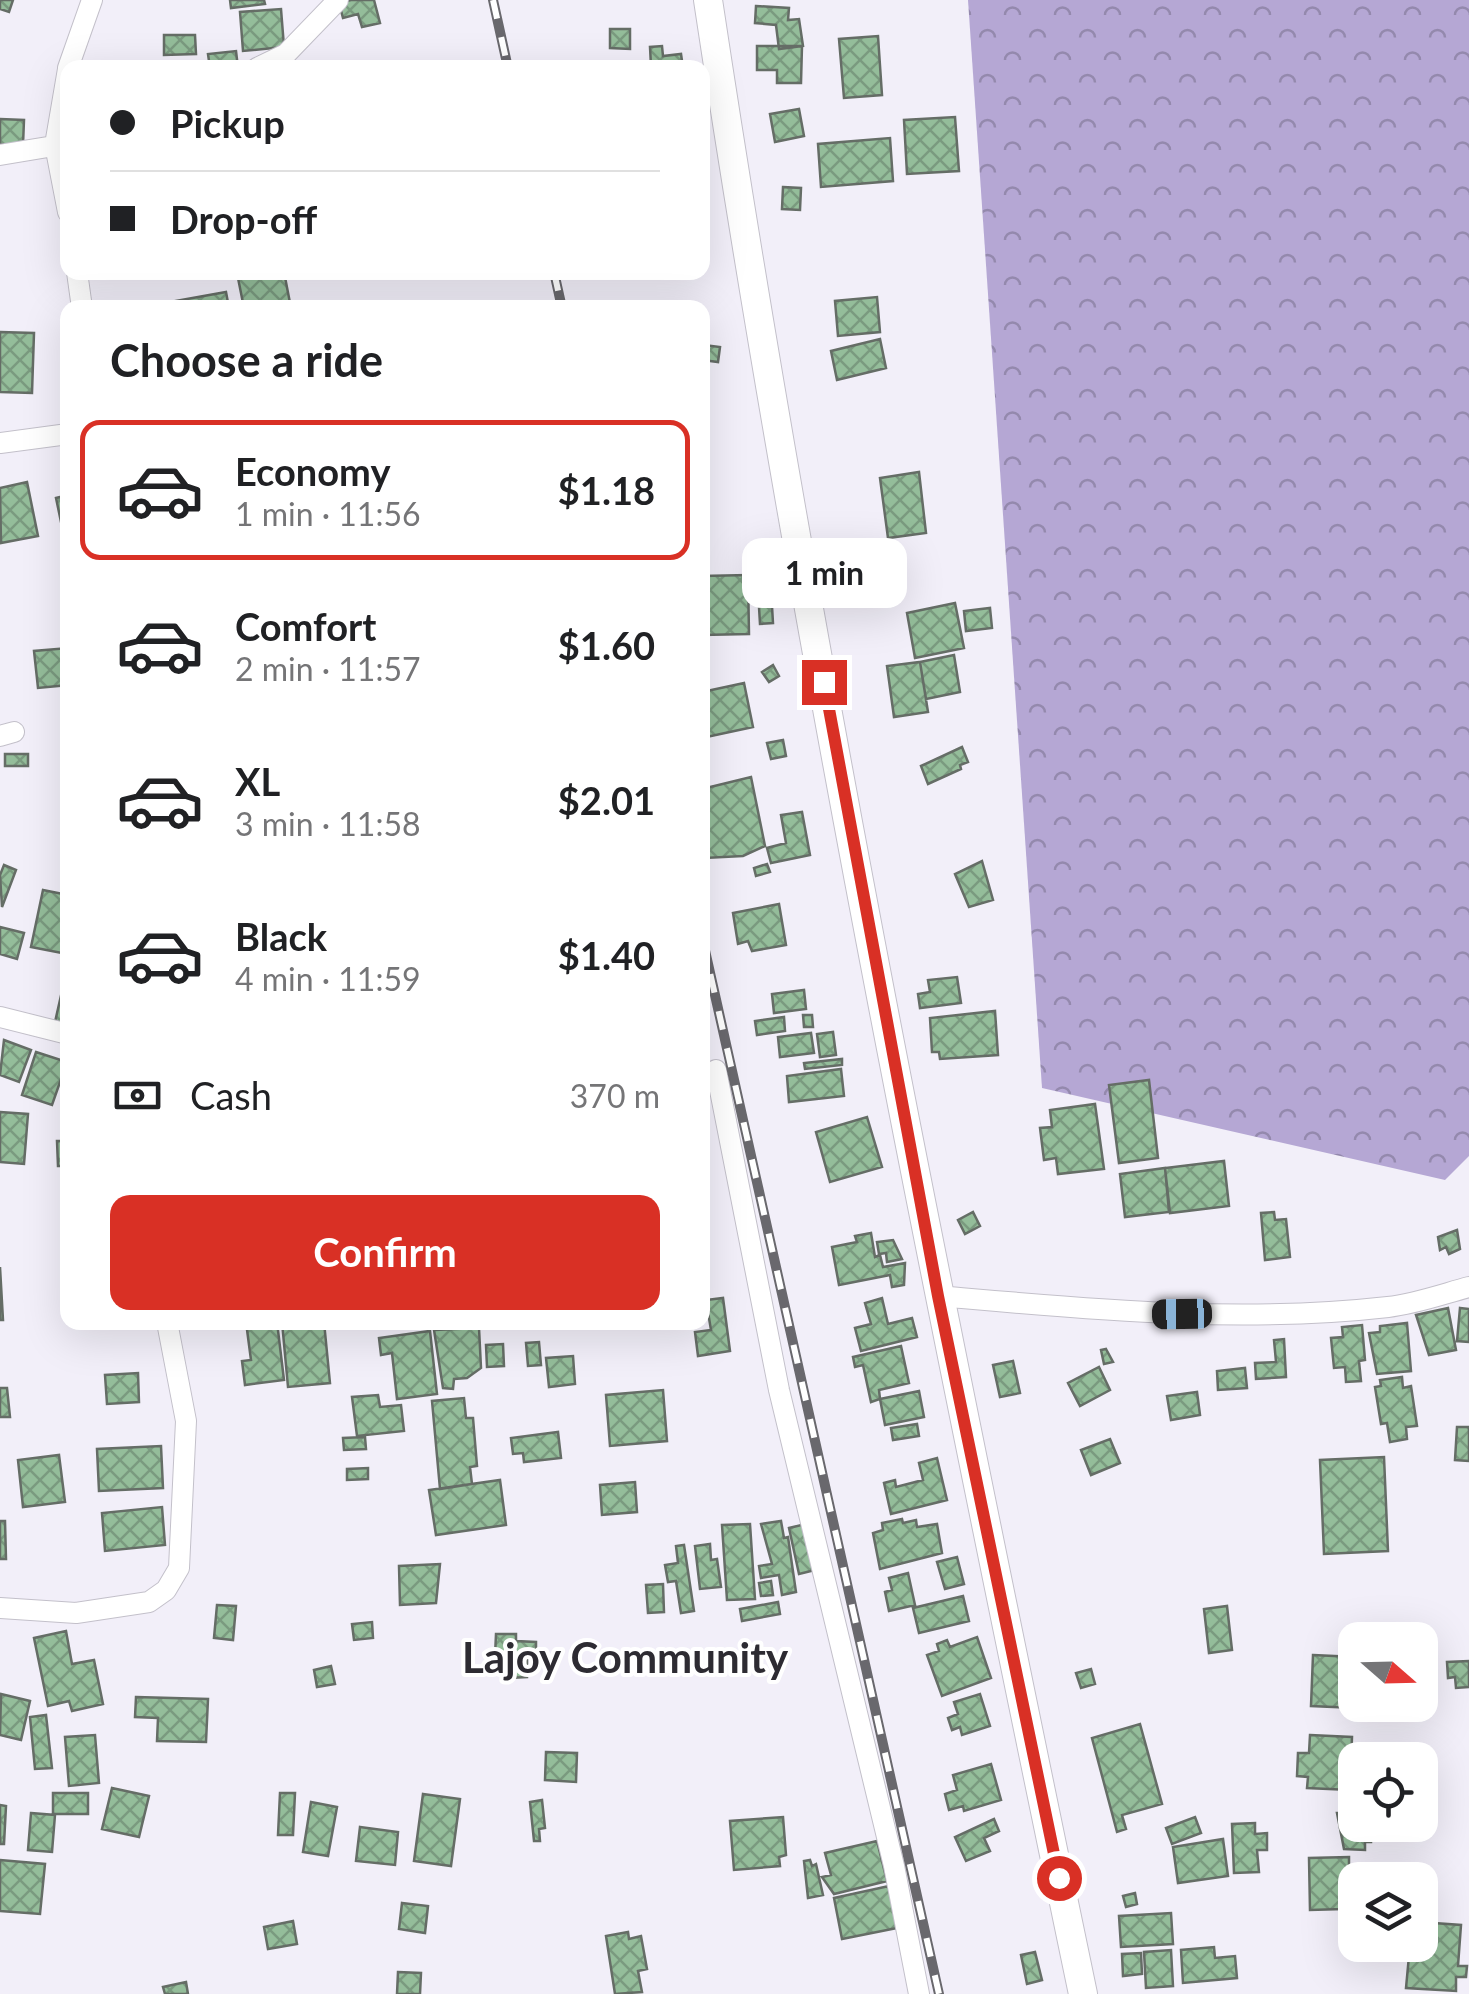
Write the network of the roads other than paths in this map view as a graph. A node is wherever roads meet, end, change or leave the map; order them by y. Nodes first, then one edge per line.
1 (92, 0) edge
2 (338, 0) edge
3 (708, 0) edge
4 (71, 60) edge
5 (274, 60) edge
6 (60, 144) edge
7 (0, 155) edge
8 (60, 435) edge
9 (0, 443) edge
10 (0, 1017) edge
11 (60, 1032) edge
12 (716, 1070) dead end
13 (1469, 1287) edge
14 (938, 1296) junction
15 (168, 1330) edge
16 (0, 1608) edge
17 (919, 1994) edge
18 (1083, 1994) edge

1 - 4 street
2 - 5 street
3 - 14 main road
6 - 7 street
8 - 9 street
10 - 11 street
12 - 17 street
13 - 14 street
14 - 18 main road
15 - 16 street

